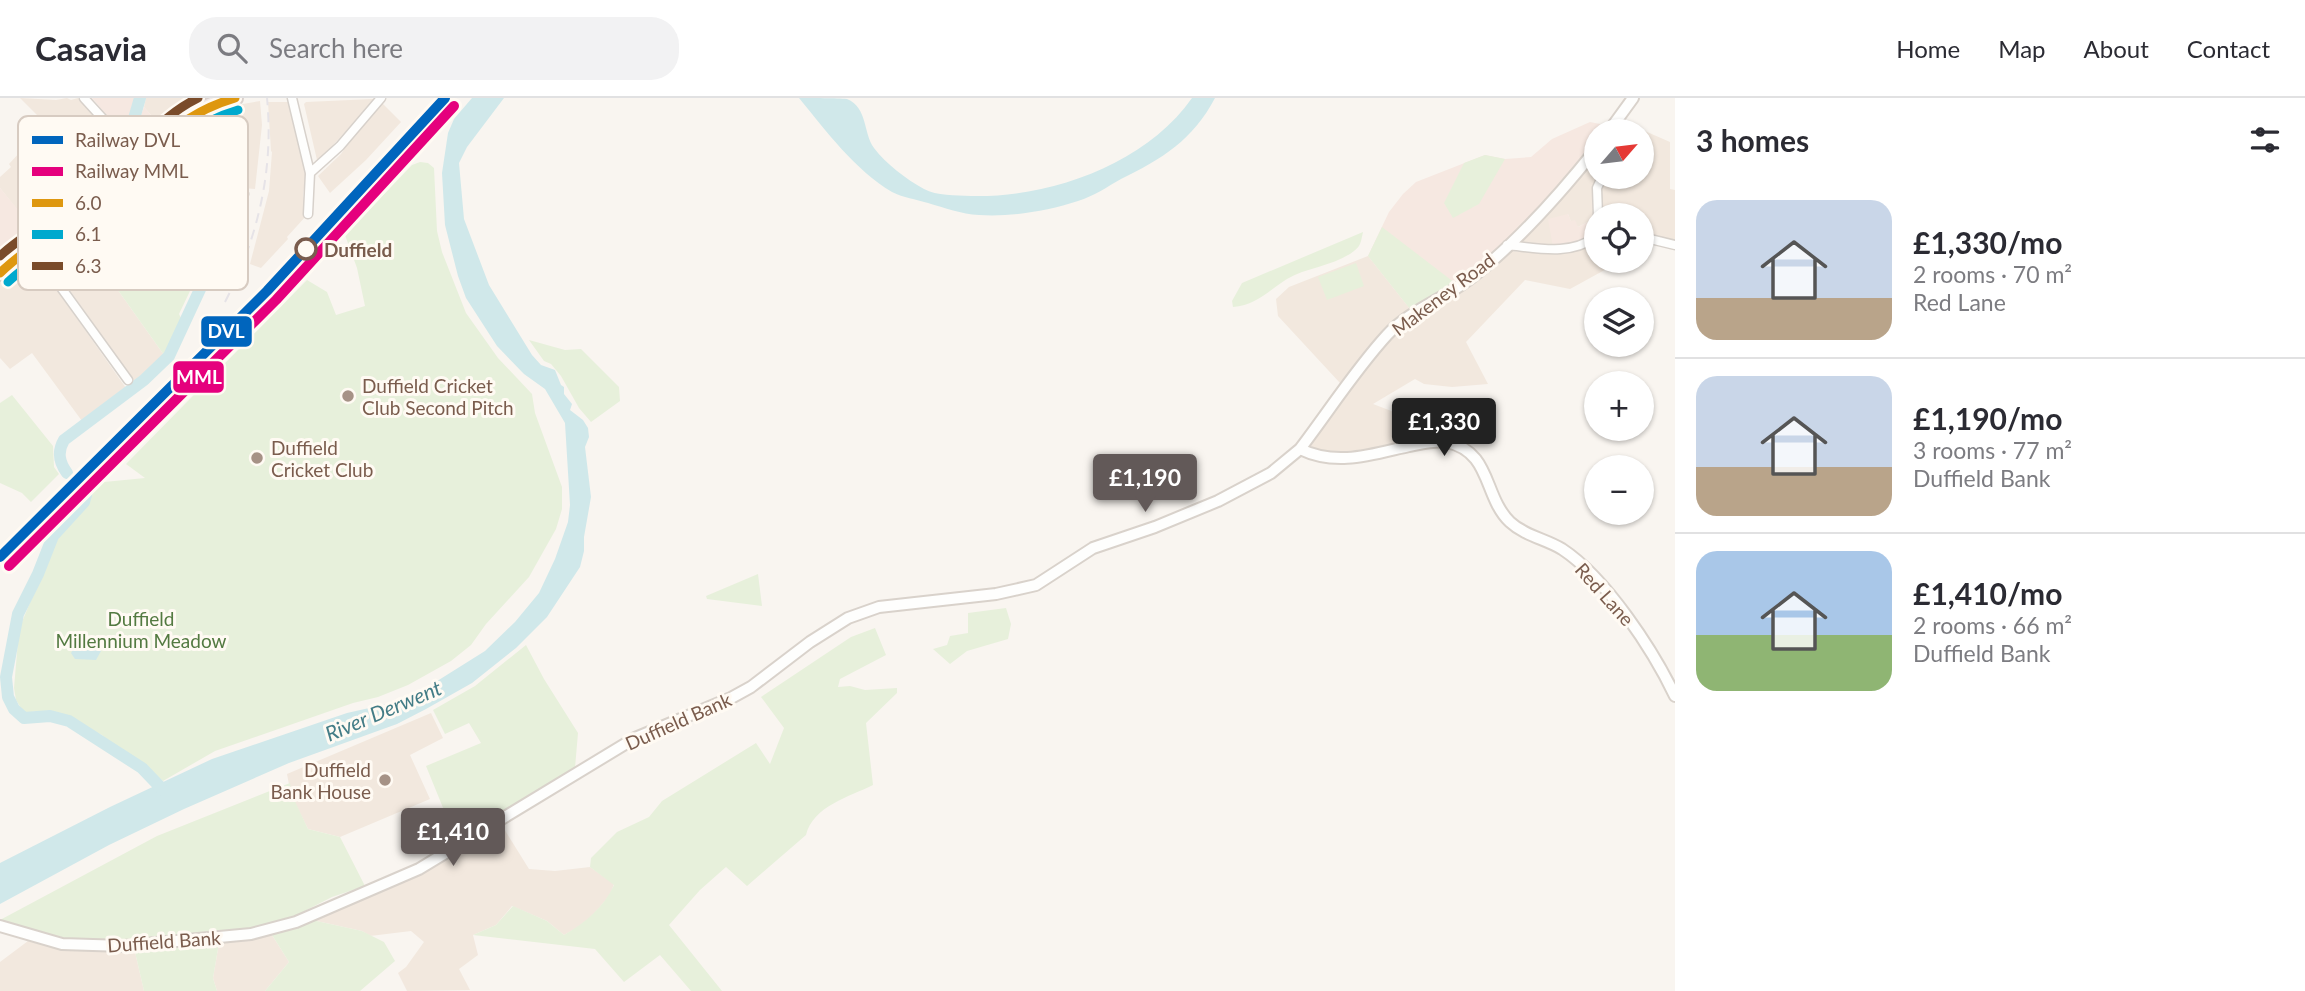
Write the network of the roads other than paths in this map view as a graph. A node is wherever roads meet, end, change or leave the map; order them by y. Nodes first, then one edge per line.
1 (84, 98) edge
2 (235, 98) edge
3 (292, 98) edge
4 (381, 98) edge
5 (1633, 98) edge
6 (196, 104) edge
7 (100, 116) edge
8 (1618, 119) edge
9 (1584, 163) edge
10 (310, 173) junction
11 (308, 214) dead end
12 (1654, 239) edge
13 (1584, 244) edge
14 (1507, 245) junction
15 (1675, 245) edge
16 (18, 257) edge
17 (0, 273) edge
18 (63, 290) edge
19 (128, 380) dead end
20 (1300, 449) junction
21 (1675, 696) edge
22 (0, 926) edge

1 - 7 street
2 - 6 highway
3 - 10 street
4 - 10 street
5 - 8 street
9 - 14 street, Makeney Road
10 - 11 street
12 - 15 street
13 - 14 street
14 - 20 street, Makeney Road
16 - 17 highway
18 - 19 street
20 - 21 street, Red Lane
20 - 22 street, Duffield Bank

